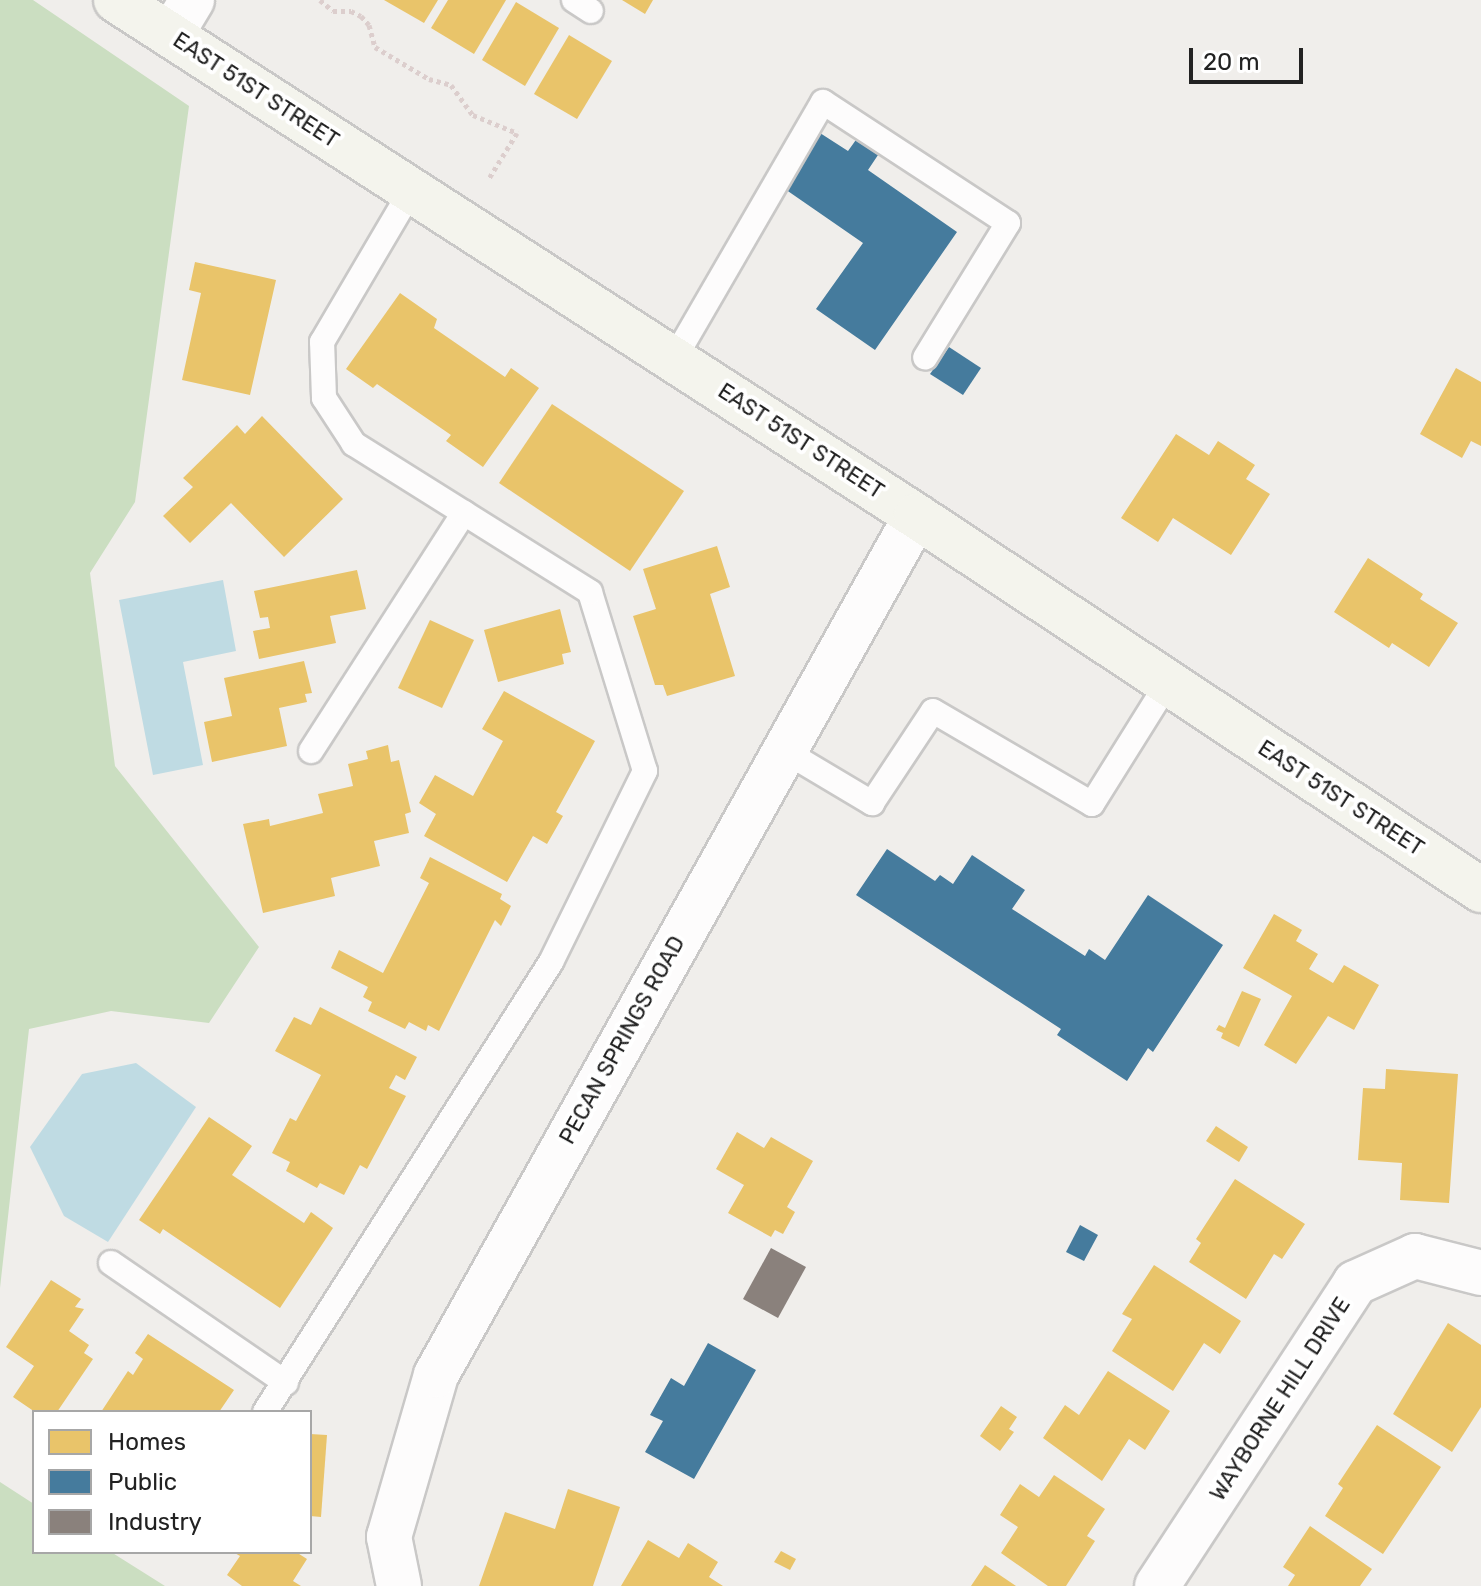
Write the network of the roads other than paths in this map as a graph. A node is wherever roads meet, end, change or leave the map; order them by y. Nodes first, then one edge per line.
1 (116, 0) edge
2 (182, 18) edge
3 (412, 189) junction
4 (925, 358) dead end
5 (674, 359) junction
6 (464, 513) junction
7 (916, 516) junction
8 (1167, 684) junction
9 (783, 750) junction
10 (311, 751) dead end
11 (1481, 890) edge
12 (111, 1263) dead end
13 (1481, 1273) edge
14 (286, 1383) junction
15 (266, 1410) edge
16 (399, 1586) edge
17 (1157, 1586) edge

1 - 2 main road, EAST 51ST STREET
2 - 3 main road, EAST 51ST STREET
3 - 5 main road, EAST 51ST STREET
3 - 6 lane
4 - 5 lane
5 - 7 main road, EAST 51ST STREET
6 - 10 lane
6 - 14 lane
7 - 8 main road, EAST 51ST STREET
7 - 9 street, PECAN SPRINGS ROAD
8 - 9 lane
8 - 11 main road, EAST 51ST STREET
9 - 16 street, PECAN SPRINGS ROAD
12 - 14 lane
13 - 17 street, WAYBORNE HILL DRIVE
14 - 15 lane

